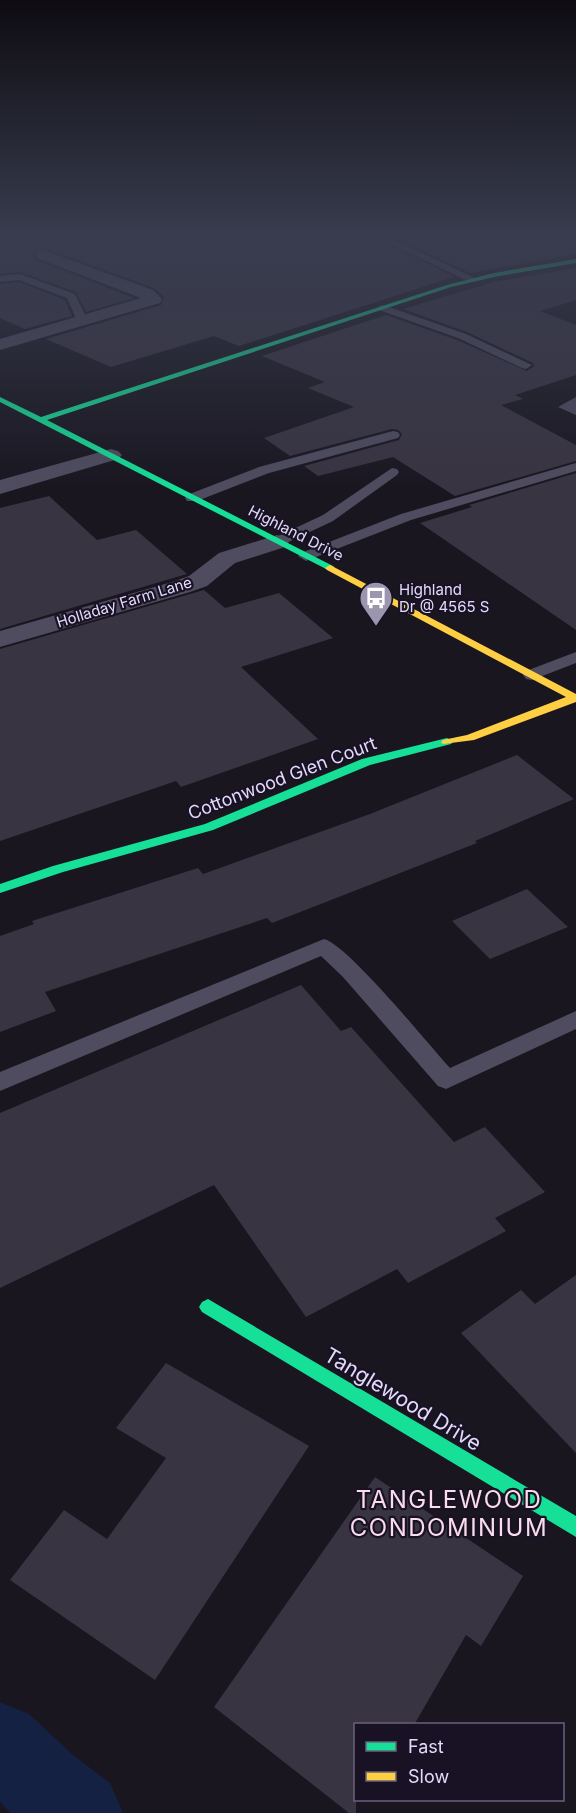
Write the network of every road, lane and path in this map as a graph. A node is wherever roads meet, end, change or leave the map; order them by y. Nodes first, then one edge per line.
1 (82, 321) edge
2 (344, 321) edge
3 (419, 321) edge
4 (0, 345) edge
5 (526, 365) dead end
6 (0, 399) edge
7 (576, 401) edge
8 (576, 411) edge
9 (42, 419) junction
10 (393, 435) dead end
11 (111, 455) junction
12 (576, 467) edge
13 (392, 472) dead end
14 (0, 487) edge
15 (192, 498) junction
16 (277, 542) junction
17 (306, 556) junction
18 (0, 639) edge
19 (576, 657) edge
20 (532, 675) junction
21 (575, 698) edge
22 (0, 889) edge
23 (576, 1019) edge
24 (0, 1082) edge
25 (208, 1307) dead end
26 (576, 1527) edge

1 - 4 street
2 - 9 street
3 - 5 lane
6 - 9 street, Highland Drive
7 - 8 lane
9 - 11 street, Highland Drive
10 - 15 lane
11 - 14 street
11 - 15 street, Highland Drive
12 - 17 lane
13 - 16 lane
15 - 16 street, Highland Drive
16 - 17 street, Highland Drive
16 - 18 street, Holladay Farm Lane
17 - 20 street, Highland Drive
19 - 20 lane
20 - 21 street, Highland Drive
21 - 22 street, Cottonwood Glen Court
23 - 24 lane
25 - 26 street, Tanglewood Drive

